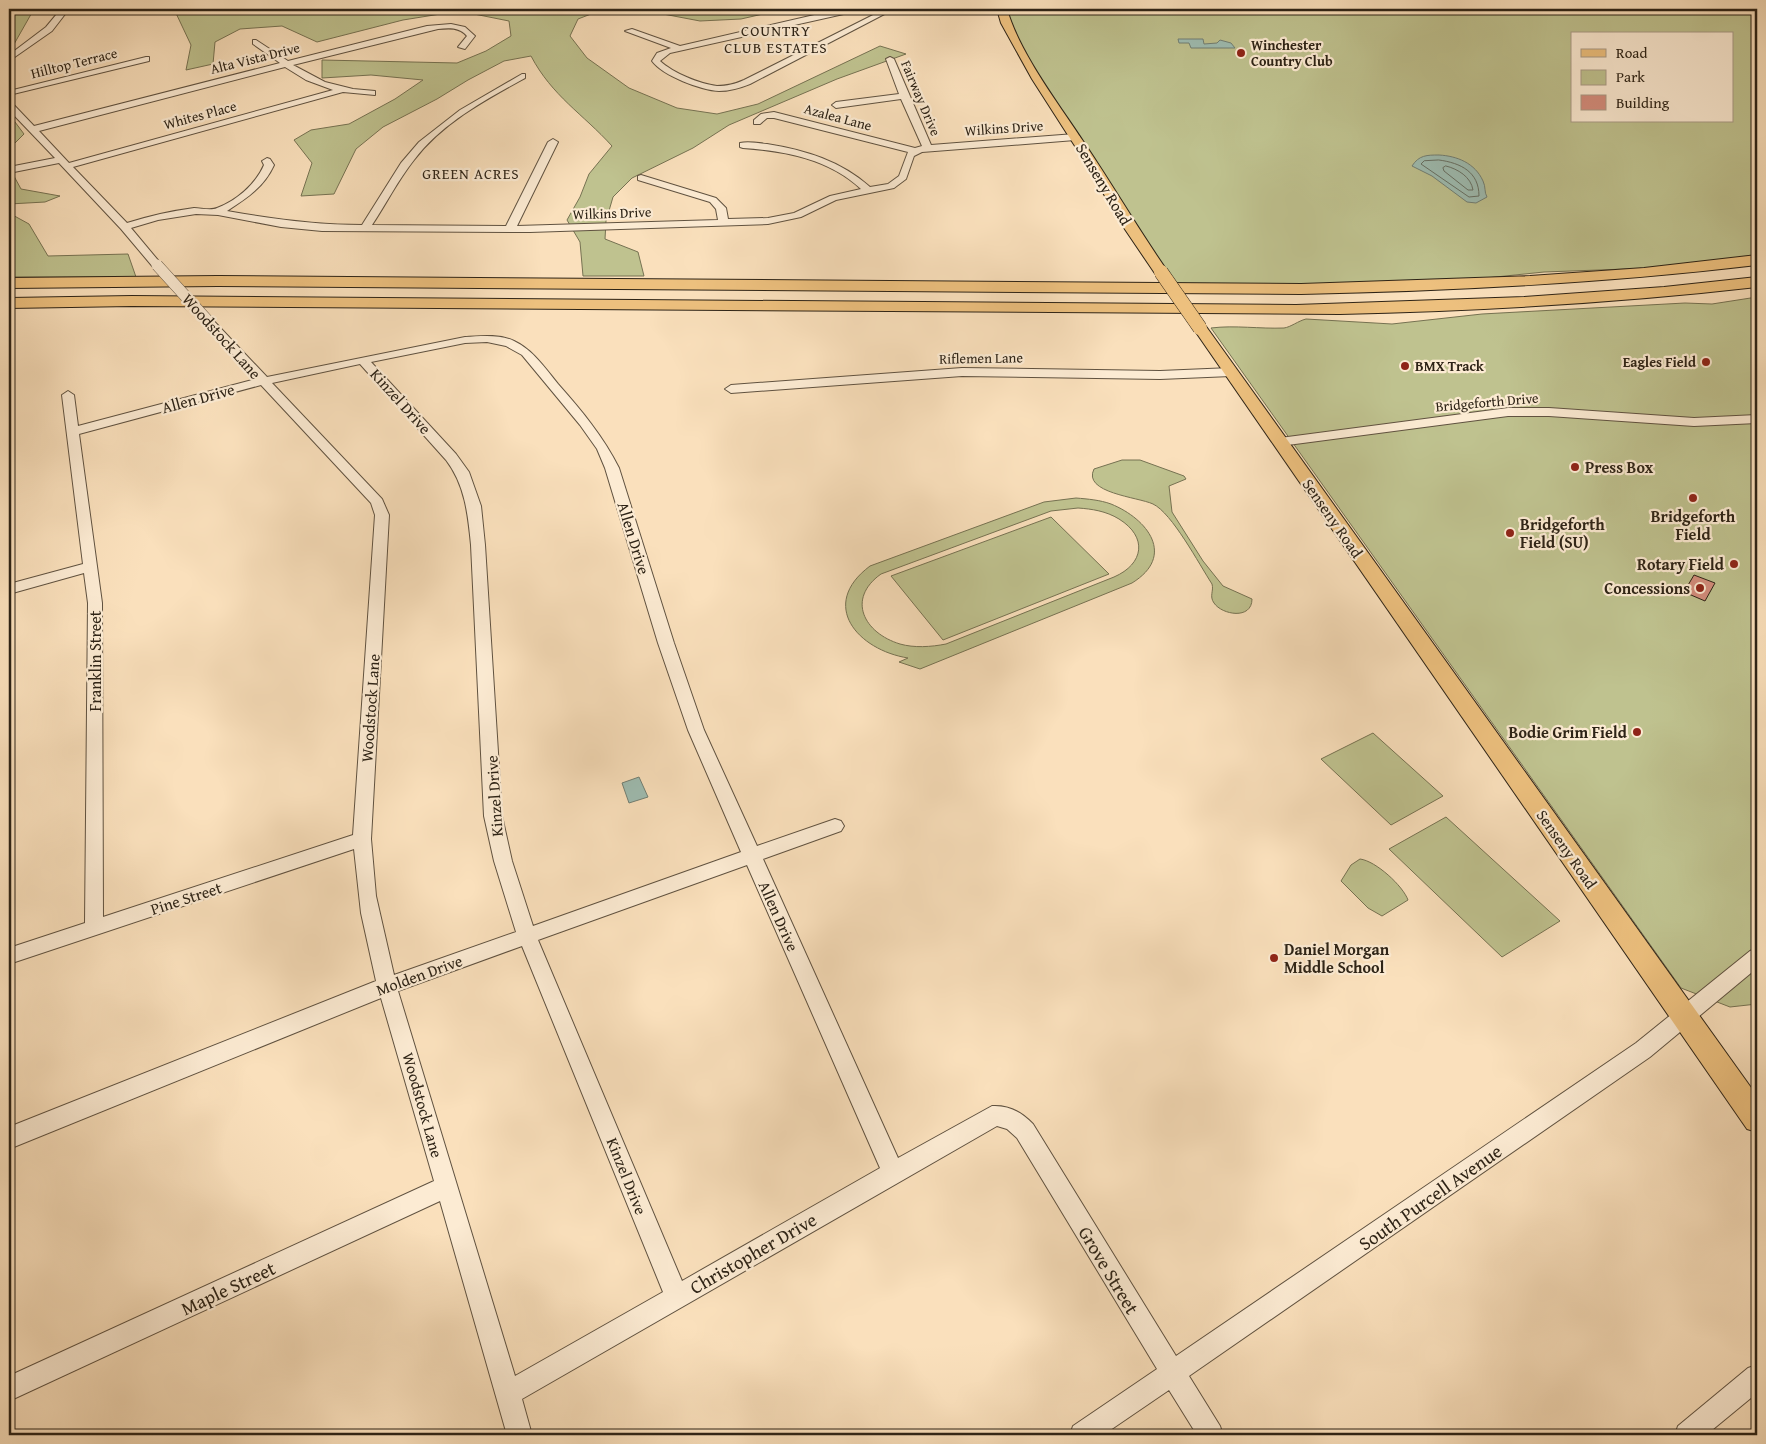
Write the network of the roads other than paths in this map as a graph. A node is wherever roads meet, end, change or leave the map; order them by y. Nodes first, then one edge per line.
1 (65, 9) edge
2 (862, 9) edge
3 (890, 9) edge
4 (1002, 9) edge
5 (629, 31) dead end
6 (256, 42) dead end
7 (462, 47) dead end
8 (680, 48) junction
9 (9, 58) edge
10 (146, 59) dead end
11 (890, 59) dead end
12 (285, 64) junction
13 (522, 76) dead end
14 (341, 90) junction
15 (9, 92) edge
16 (372, 94) dead end
17 (904, 96) junction
18 (9, 105) edge
19 (836, 105) dead end
20 (757, 122) dead end
21 (30, 130) junction
22 (1075, 137) junction
23 (553, 142) dead end
24 (743, 145) dead end
25 (927, 147) junction
26 (914, 152) junction
27 (267, 161) dead end
28 (64, 163) junction
29 (9, 170) edge
30 (641, 178) dead end
31 (869, 192) junction
32 (218, 212) junction
33 (723, 223) junction
34 (125, 227) junction
35 (366, 228) junction
36 (510, 229) junction
37 (1757, 260) edge
38 (1757, 282) edge
39 (9, 283) edge
40 (9, 303) edge
41 (363, 360) junction
42 (1231, 372) junction
43 (263, 381) junction
44 (731, 389) dead end
45 (68, 395) dead end
46 (1757, 419) edge
47 (72, 432) junction
48 (1280, 442) junction
49 (88, 567) junction
50 (9, 590) edge
51 (835, 826) dead end
52 (362, 839) junction
53 (752, 855) junction
54 (94, 928) junction
55 (527, 936) junction
56 (9, 956) edge
57 (1757, 957) edge
58 (388, 986) junction
59 (1684, 1016) junction
60 (998, 1115) joint
61 (1757, 1119) edge
62 (9, 1138) edge
63 (892, 1172) junction
64 (447, 1186) junction
65 (676, 1298) junction
66 (1172, 1373) junction
67 (1757, 1377) edge
68 (9, 1389) edge
69 (508, 1393) junction
70 (520, 1435) edge
71 (1082, 1435) edge
72 (1211, 1435) edge
73 (1687, 1435) edge

1 - 9 street
2 - 8 street
3 - 8 street
4 - 22 main road, Senseny Road
5 - 8 street
6 - 12 street
7 - 12 street, Alta Vista Drive
10 - 15 street, Hilltop Terrace
11 - 17 street, Fairway Drive
12 - 14 street
12 - 21 street, Alta Vista Drive
13 - 35 street
14 - 16 street
14 - 28 street, Whites Place
17 - 19 street
17 - 25 street, Fairway Drive
18 - 21 street, Woodstock Lane
20 - 26 street, Azalea Lane
21 - 28 street, Woodstock Lane
22 - 25 street, Wilkins Drive
22 - 42 main road, Senseny Road, bridge
23 - 36 street
24 - 31 street
25 - 26 street, Wilkins Drive
26 - 31 street, Wilkins Drive
27 - 32 street
28 - 29 street, Whites Place
28 - 34 street, Woodstock Lane
30 - 33 street
31 - 33 street, Wilkins Drive
32 - 34 street, Wilkins Drive
32 - 35 street, Wilkins Drive
33 - 36 street, Wilkins Drive
34 - 43 street, Woodstock Lane, bridge
35 - 36 street, Wilkins Drive
37 - 39 highway
38 - 40 highway
41 - 43 street, Allen Drive
41 - 53 street, Allen Drive
41 - 55 street, Kinzel Drive
42 - 44 street, Riflemen Lane
42 - 48 main road, Senseny Road
43 - 47 street, Allen Drive
43 - 52 street, Woodstock Lane
45 - 47 street, Franklin Street
46 - 48 street, Bridgeforth Drive
47 - 49 street, Franklin Street
48 - 59 main road, Senseny Road
49 - 50 street
49 - 54 street, Franklin Street
51 - 53 street, Molden Drive
52 - 54 street, Pine Street
52 - 58 street, Woodstock Lane
53 - 55 street, Molden Drive
53 - 63 street, Allen Drive
54 - 56 street, Pine Street
55 - 58 street, Molden Drive
55 - 65 street, Kinzel Drive
57 - 59 street, South Purcell Avenue
58 - 62 street, Molden Drive
58 - 64 street, Woodstock Lane
59 - 61 main road, Senseny Road
59 - 66 street, South Purcell Avenue
60 - 63 street, Christopher Drive
60 - 66 street, Grove Street
63 - 65 street, Christopher Drive
64 - 68 street, Maple Street
64 - 69 street, Woodstock Lane
65 - 69 street, Christopher Drive
66 - 71 street
66 - 72 street, Grove Street
67 - 73 street
69 - 70 street, Woodstock Lane

